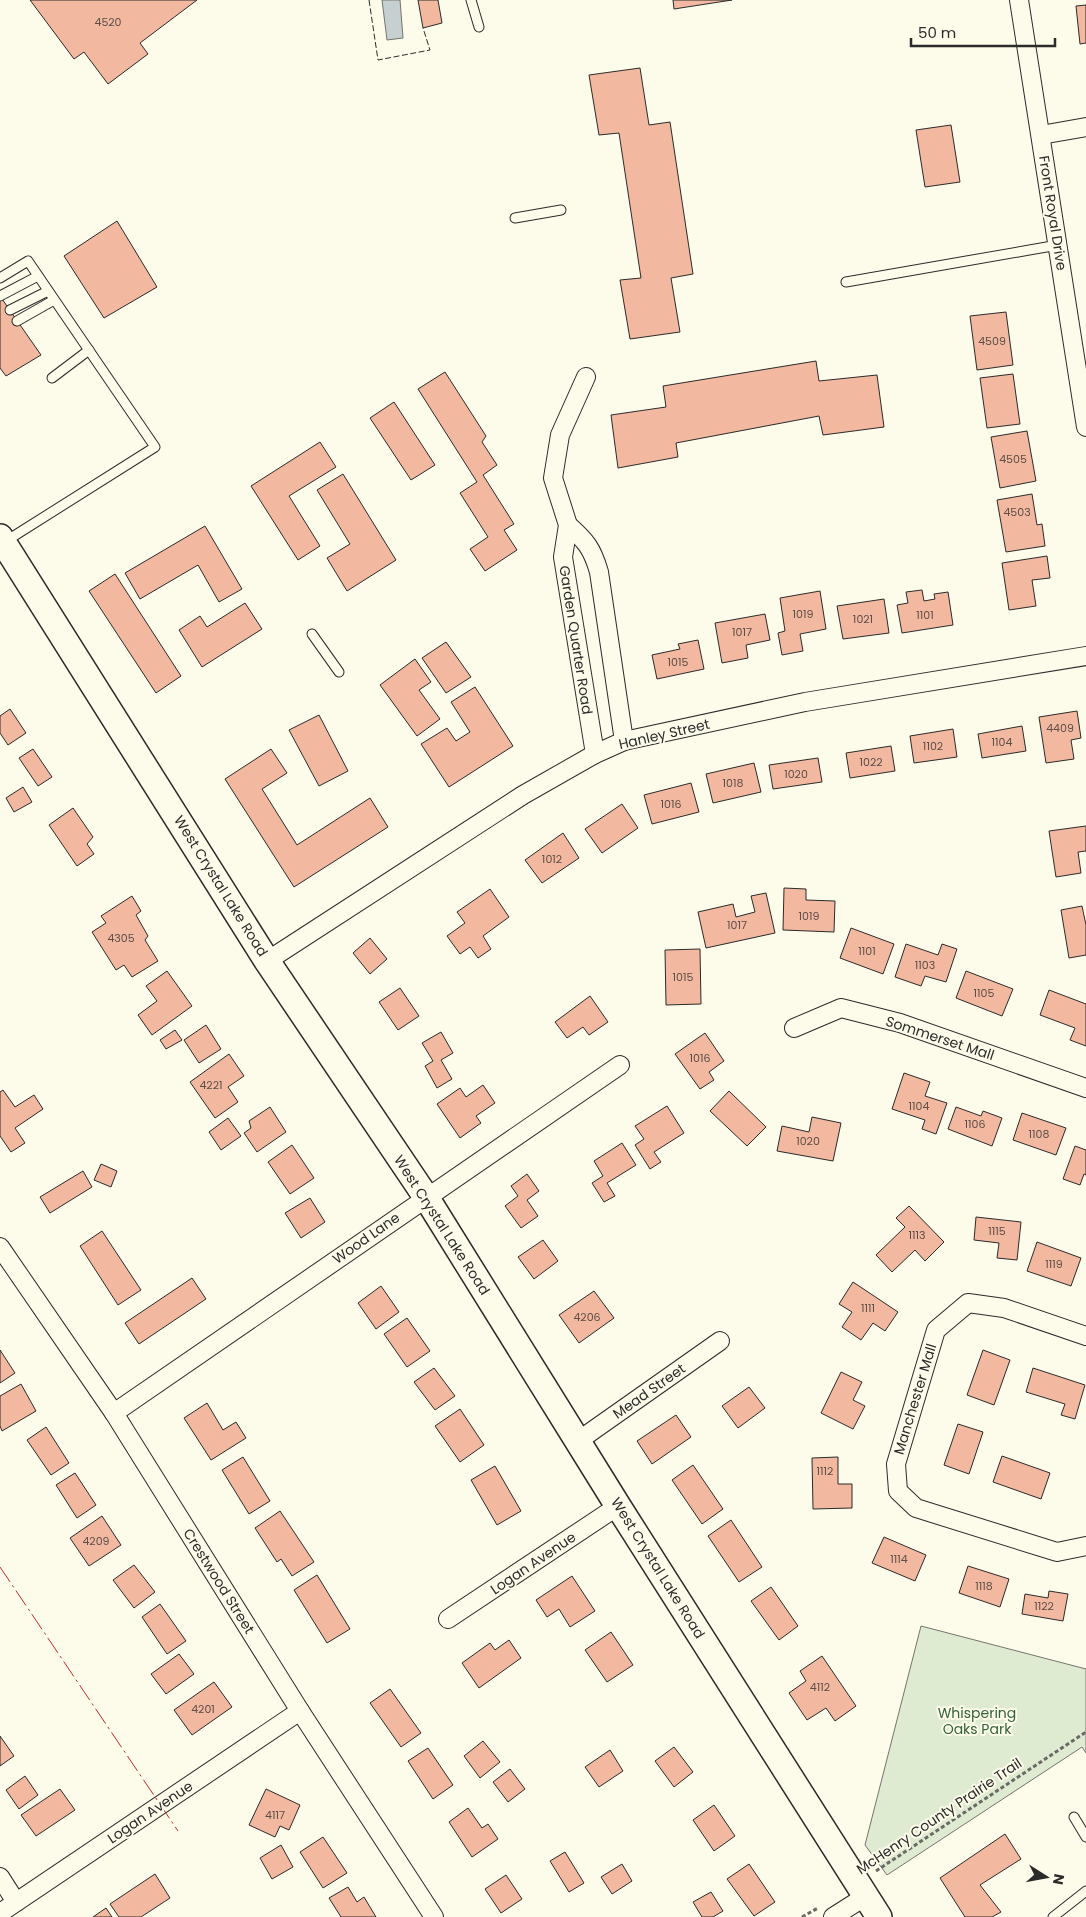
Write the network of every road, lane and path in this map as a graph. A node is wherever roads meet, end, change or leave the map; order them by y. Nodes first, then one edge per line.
1 (471, 0) edge
2 (1019, 0) edge
3 (479, 27) dead end
4 (1086, 127) edge
5 (1041, 135) junction
6 (561, 210) dead end
7 (515, 218) dead end
8 (1058, 246) junction
9 (38, 276) junction
10 (0, 278) edge
11 (846, 282) dead end
12 (48, 291) junction
13 (0, 296) edge
14 (54, 300) junction
15 (10, 310) dead end
16 (17, 321) dead end
17 (89, 350) junction
18 (586, 377) dead end
19 (52, 378) dead end
20 (1086, 427) edge
21 (568, 526) junction
22 (1, 541) edge
23 (312, 634) dead end
24 (1086, 656) edge
25 (338, 672) dead end
26 (624, 742) junction
27 (595, 754) junction
28 (267, 961) junction
29 (794, 1028) dead end
30 (620, 1066) dead end
31 (1086, 1088) edge
32 (426, 1197) junction
33 (0, 1247) edge
34 (1086, 1336) edge
35 (720, 1342) dead end
36 (114, 1413) junction
37 (578, 1441) junction
38 (618, 1506) junction
39 (1086, 1546) edge
40 (448, 1619) dead end
41 (300, 1711) junction
42 (1086, 1732) edge
43 (1074, 1817) dead end
44 (1086, 1837) edge
45 (0, 1877) edge
46 (862, 1890) junction
47 (1086, 1891) edge
48 (16, 1902) junction
49 (829, 1910) edge
50 (0, 1913) edge
51 (1065, 1913) edge
52 (434, 1917) edge
53 (802, 1917) edge
54 (879, 1917) edge
55 (1053, 1917) edge

1 - 3 lane
2 - 5 street, Front Royal Drive
4 - 5 street
5 - 8 street, Front Royal Drive
6 - 7 lane
8 - 11 lane
8 - 20 street, Front Royal Drive
9 - 10 lane
9 - 12 lane
9 - 13 lane
12 - 14 lane
12 - 15 lane
14 - 16 lane
14 - 17 lane
17 - 19 lane
17 - 22 lane
18 - 21 street, Garden Quarter Road
21 - 26 street
21 - 27 street, Garden Quarter Road
22 - 28 street, West Crystal Lake Road
23 - 25 lane
24 - 26 street, Hanley Street
26 - 27 street, Hanley Street
27 - 28 street, Hanley Street
28 - 32 street, West Crystal Lake Road
29 - 31 street, Sommerset Mall
30 - 32 street, Wood Lane
32 - 36 street, Wood Lane
32 - 37 street, West Crystal Lake Road
33 - 36 street, Crestwood Street
34 - 39 street, Manchester Mall
35 - 37 street, Mead Street
36 - 41 street, Crestwood Street
37 - 38 street, West Crystal Lake Road
38 - 40 street, Logan Avenue
38 - 46 street, West Crystal Lake Road
41 - 48 street, Logan Avenue
41 - 52 street, Crestwood Street
42 - 46 path, McHenry County Prairie Trail
43 - 44 lane
45 - 48 street
46 - 49 street
46 - 54 street, West Crystal Lake Road
47 - 51 lane
48 - 50 street, Logan Avenue
49 - 53 path
51 - 55 lane

